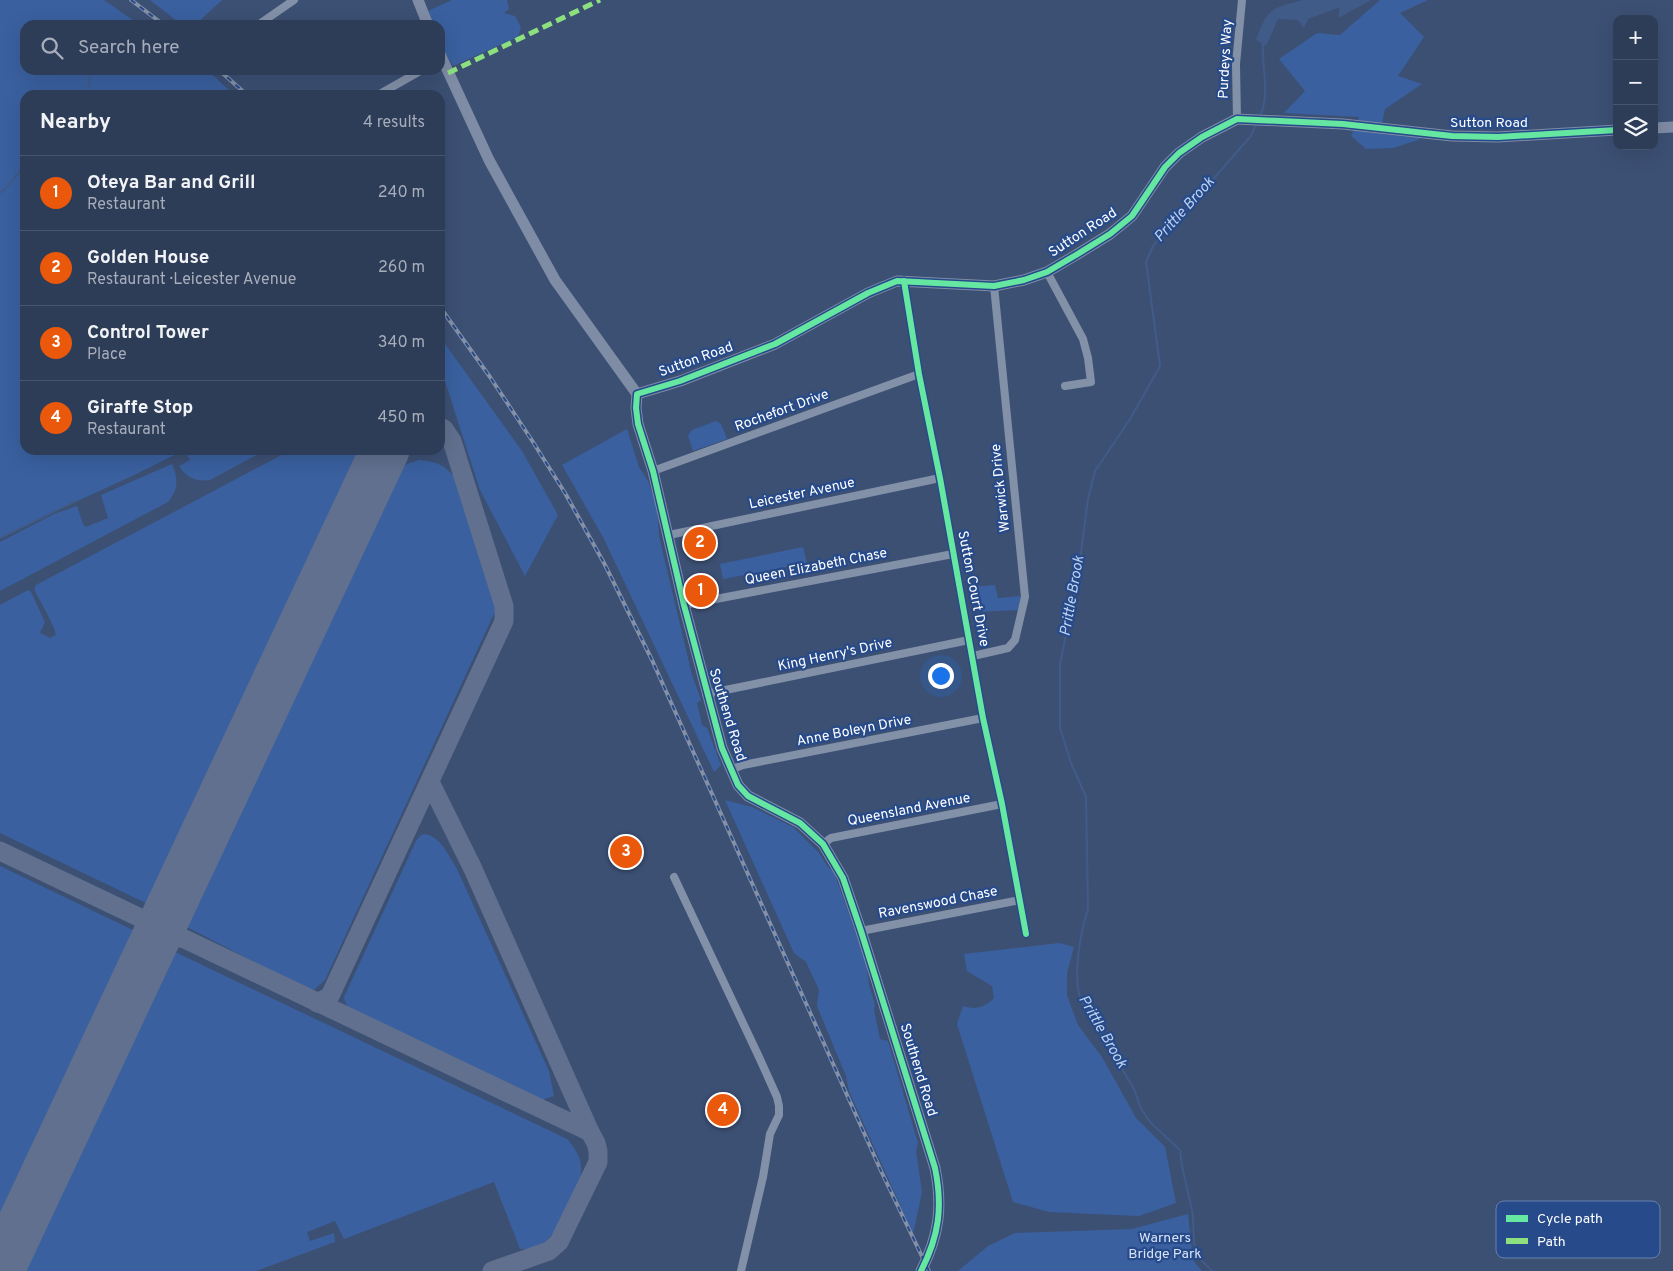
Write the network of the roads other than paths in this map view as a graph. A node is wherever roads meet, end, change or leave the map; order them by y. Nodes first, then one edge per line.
1 (294, 0) edge
2 (418, 0) edge
3 (1242, 0) edge
4 (265, 20) edge
5 (426, 20) edge
6 (445, 66) edge
7 (413, 75) edge
8 (387, 90) edge
9 (1237, 119) junction
10 (1658, 128) edge
11 (1673, 128) edge
12 (1613, 130) edge
13 (1047, 272) junction
14 (904, 281) junction
15 (994, 286) junction
16 (919, 374) junction
17 (1065, 386) dead end
18 (637, 394) junction
19 (653, 471) junction
20 (940, 478) junction
21 (669, 535) junction
22 (953, 554) junction
23 (684, 605) junction
24 (969, 640) junction
25 (973, 656) junction
26 (706, 694) junction
27 (983, 718) junction
28 (730, 770) junction
29 (1002, 804) junction
30 (823, 844) junction
31 (674, 877) dead end
32 (1020, 900) junction
33 (861, 931) junction
34 (1026, 934) dead end
35 (741, 1271) edge
36 (921, 1271) edge

1 - 4 street
2 - 5 street
3 - 9 street, Purdeys Way
6 - 18 street
7 - 8 street
9 - 12 street, Sutton Road
9 - 13 street, Sutton Road
10 - 11 street
13 - 15 street, Sutton Road
13 - 17 street
14 - 15 street, Sutton Road
14 - 16 street, Sutton Court Drive
14 - 18 street, Sutton Road
15 - 25 street, Warwick Drive
16 - 19 street, Rochefort Drive
16 - 20 street, Sutton Court Drive
18 - 19 street, Southend Road
19 - 21 street, Southend Road
20 - 21 street, Leicester Avenue
20 - 22 street, Sutton Court Drive
21 - 23 street, Southend Road
22 - 23 street, Queen Elizabeth Chase
22 - 24 street, Sutton Court Drive
23 - 26 street, Southend Road
24 - 25 street, Sutton Court Drive
24 - 26 street, King Henry's Drive
25 - 27 street, Sutton Court Drive
26 - 28 street, Southend Road
27 - 28 street, Anne Boleyn Drive
27 - 29 street, Sutton Court Drive
28 - 30 street, Southend Road
29 - 30 street, Queensland Avenue
29 - 32 street, Sutton Court Drive
30 - 33 street, Southend Road
31 - 35 street
32 - 33 street, Ravenswood Chase
32 - 34 street, Sutton Court Drive
33 - 36 street, Southend Road

